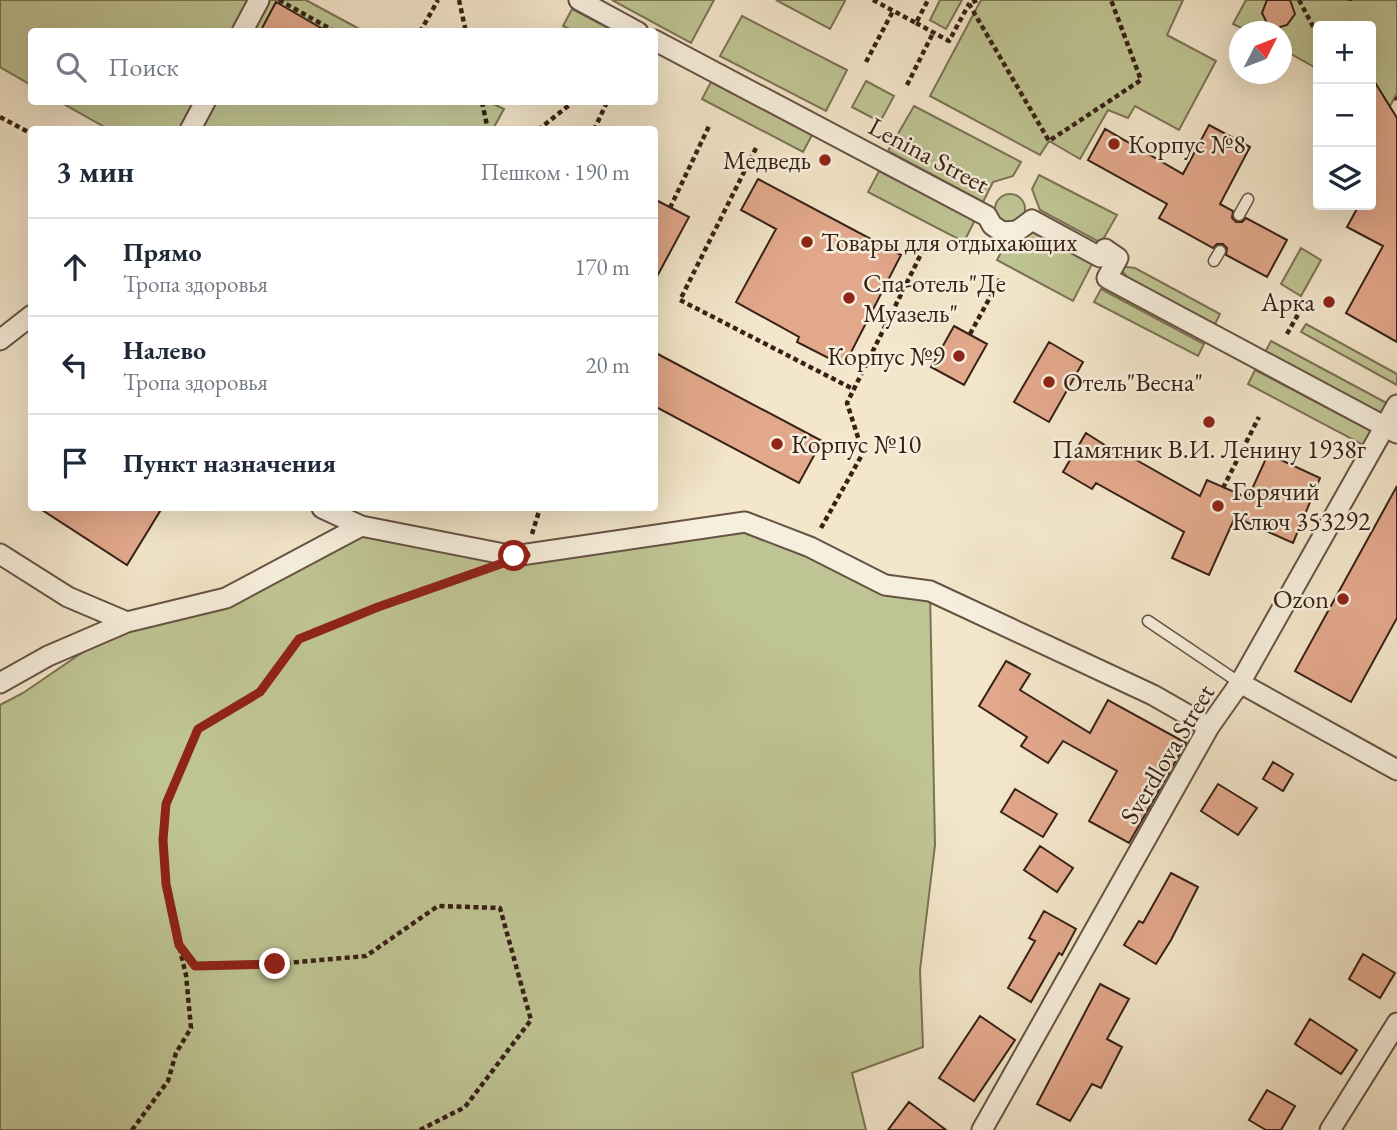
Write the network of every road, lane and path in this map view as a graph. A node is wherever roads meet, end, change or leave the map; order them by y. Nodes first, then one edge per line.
1 (259, 0) edge
2 (279, 0) edge
3 (438, 0) edge
4 (459, 0) edge
5 (579, 0) edge
6 (873, 0) edge
7 (928, 0) edge
8 (977, 0) edge
9 (1111, 0) edge
10 (1298, 0) edge
11 (970, 2) edge
12 (893, 10) junction
13 (916, 23) junction
14 (1313, 26) edge
15 (244, 28) edge
16 (329, 28) edge
17 (422, 28) edge
18 (465, 28) edge
19 (631, 28) edge
20 (933, 33) junction
21 (658, 42) edge
22 (866, 62) dead end
23 (907, 85) dead end
24 (203, 105) edge
25 (483, 105) edge
26 (569, 105) edge
27 (606, 105) edge
28 (0, 117) edge
29 (710, 124) dead end
30 (192, 126) edge
31 (487, 126) edge
32 (543, 126) edge
33 (596, 126) edge
34 (28, 132) edge
35 (756, 148) dead end
36 (1248, 200) dead end
37 (670, 208) dead end
38 (1240, 215) dead end
39 (928, 240) dead end
40 (1220, 251) dead end
41 (1214, 261) dead end
42 (1000, 279) dead end
43 (1301, 309) dead end
44 (28, 318) edge
45 (970, 334) dead end
46 (1287, 334) dead end
47 (0, 340) edge
48 (853, 389) junction
49 (1397, 405) edge
50 (1259, 417) dead end
51 (1391, 430) edge
52 (1223, 488) dead end
53 (328, 511) edge
54 (361, 526) junction
55 (810, 547) junction
56 (0, 554) edge
57 (478, 570) dead end
58 (1148, 621) dead end
59 (127, 622) junction
60 (0, 683) edge
61 (1240, 683) junction
62 (1209, 727) junction
63 (1397, 770) edge
64 (179, 945) junction
65 (1397, 1023) edge
66 (132, 1130) edge
67 (420, 1130) edge
68 (982, 1130) edge
69 (1330, 1130) edge

1 - 15 street
2 - 16 path
3 - 17 path
4 - 18 path
5 - 19 street
6 - 12 path
7 - 13 path
8 - 11 path
9 - 11 path
10 - 14 path
11 - 20 path
12 - 13 path
12 - 22 path
13 - 20 path
20 - 23 path
21 - 51 street, Lenina Street
24 - 30 street
25 - 31 path
26 - 32 path
27 - 33 path
28 - 34 path
29 - 37 path
35 - 48 path
36 - 38 lane
39 - 48 path
40 - 41 lane
42 - 45 path
43 - 46 path
44 - 47 street
48 - 55 path
49 - 51 street, Sverdlova Street
50 - 52 path
51 - 61 street, Sverdlova Street
53 - 54 street
54 - 55 street
54 - 59 street
55 - 62 street
56 - 59 street
57 - 64 path
58 - 61 lane
59 - 60 street
61 - 62 street, Sverdlova Street
61 - 63 street
62 - 68 street, Sverdlova Street
64 - 66 path
64 - 67 path
65 - 69 street

